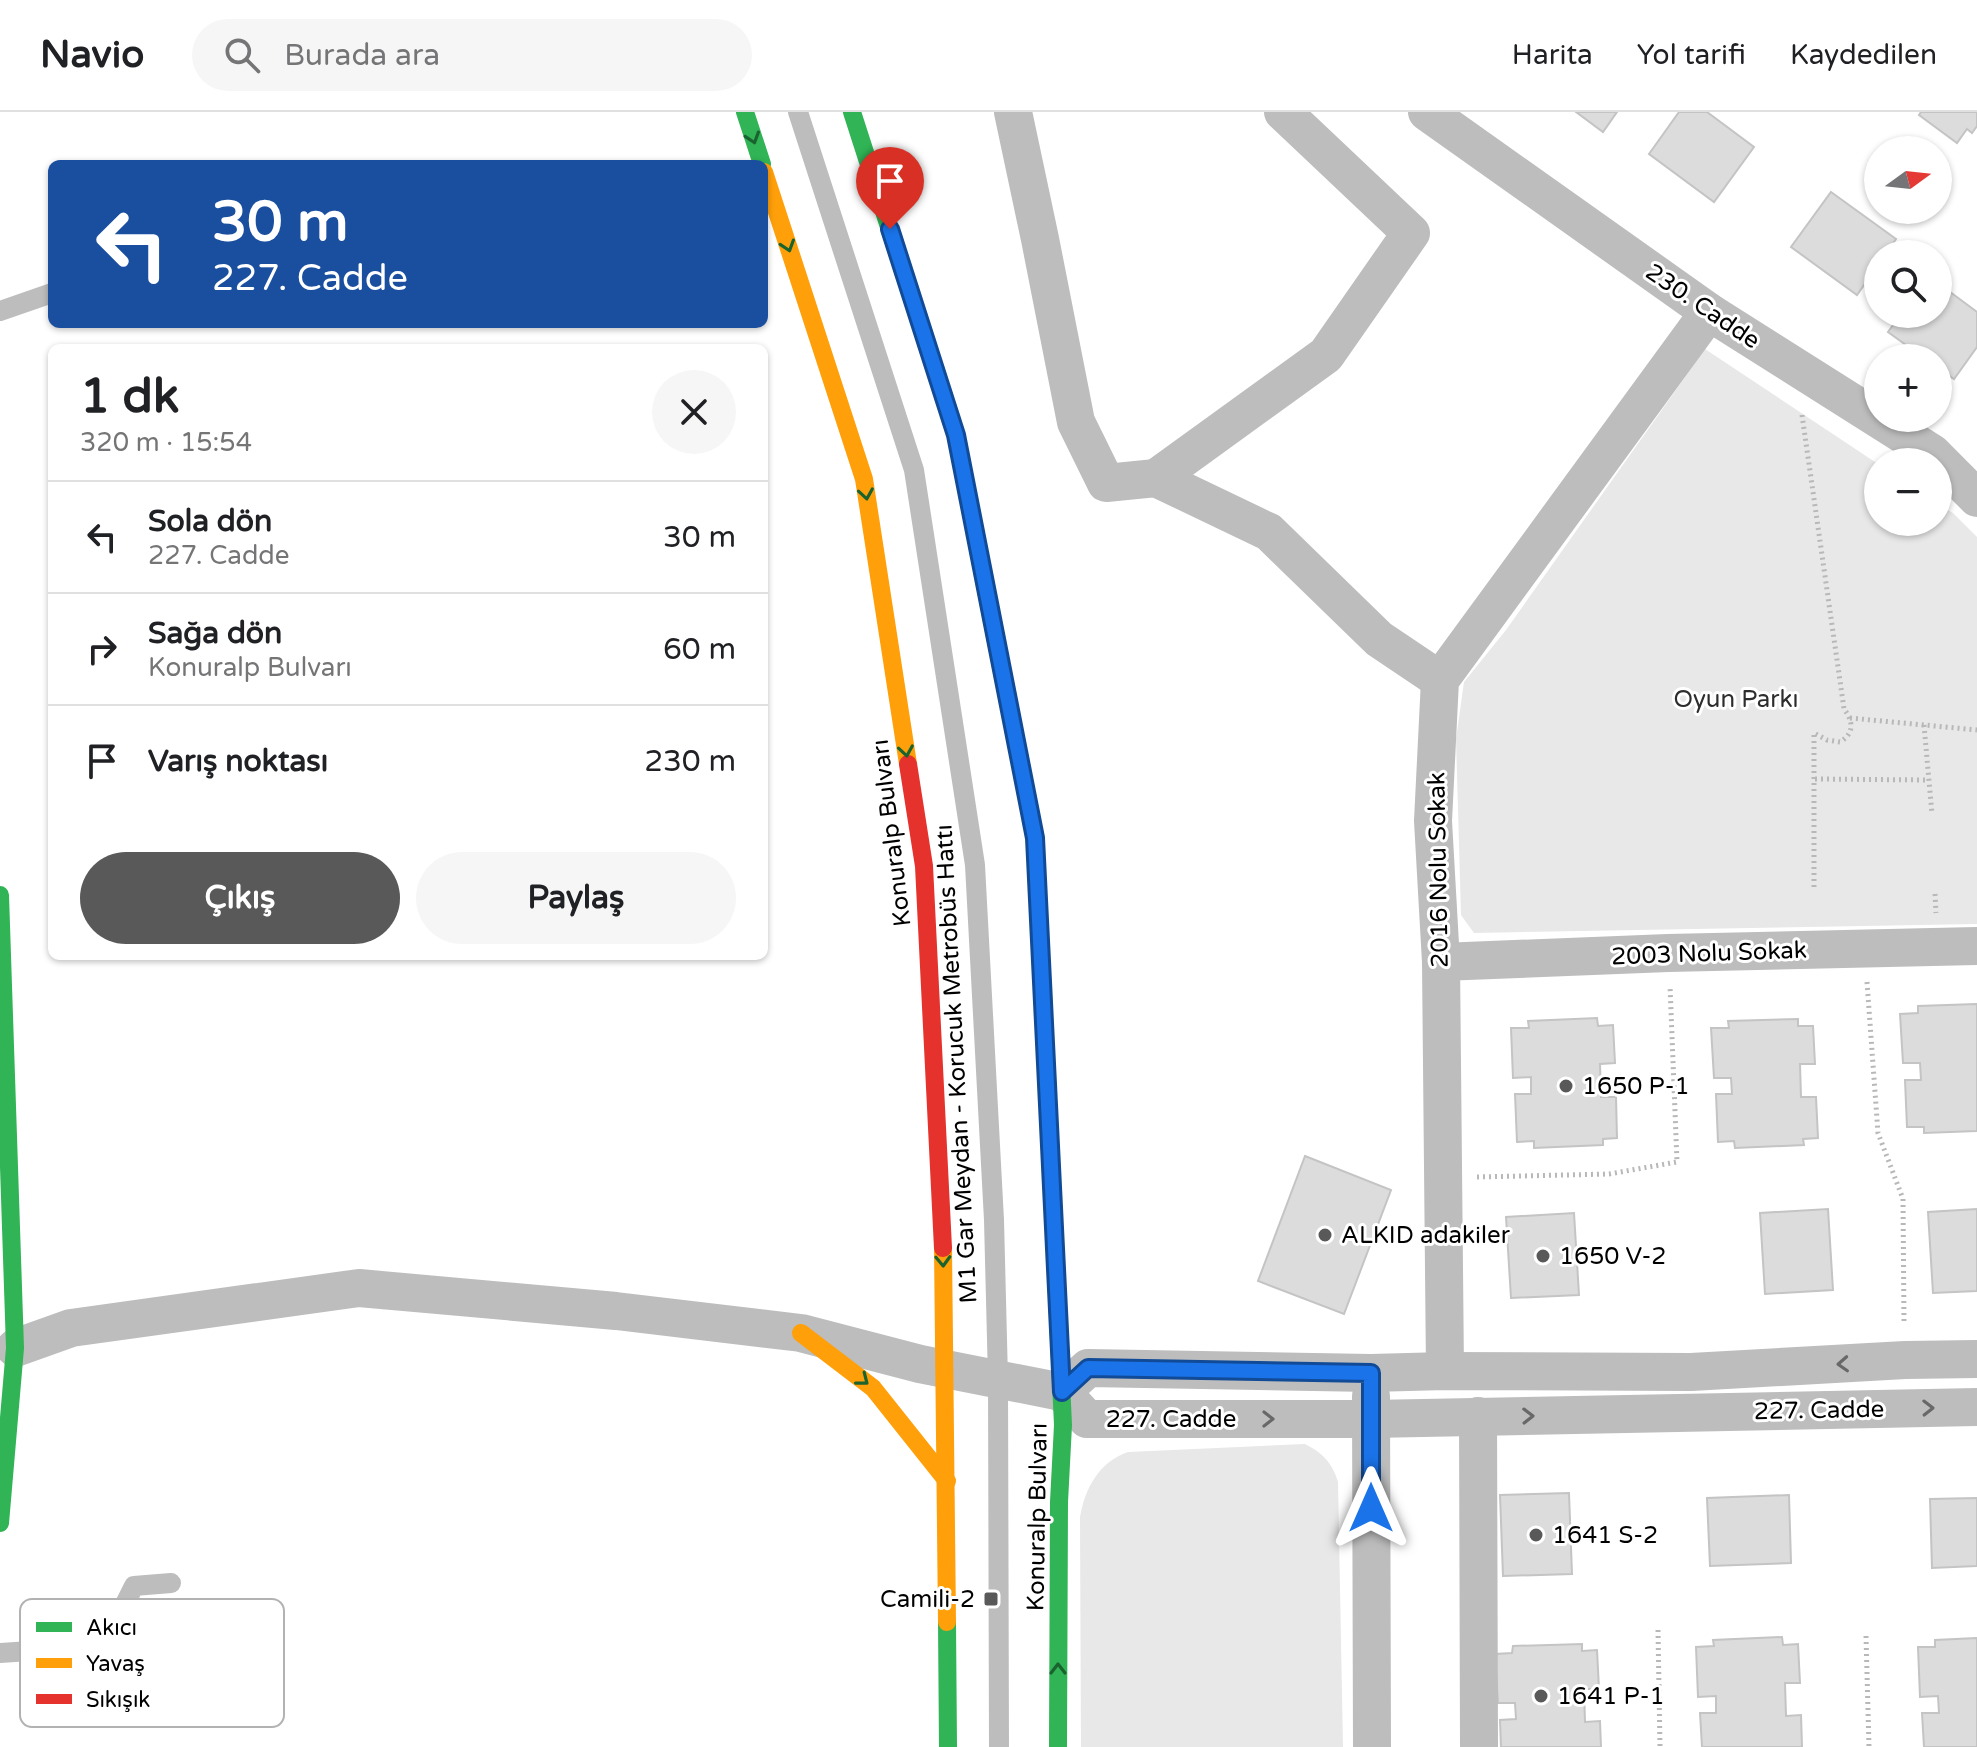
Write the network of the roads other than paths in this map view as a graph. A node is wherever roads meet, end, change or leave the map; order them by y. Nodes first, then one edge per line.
1 (745, 112) edge
2 (798, 112) edge
3 (852, 112) edge
4 (1013, 112) edge
5 (1283, 112) edge
6 (1427, 112) edge
7 (761, 160) edge
8 (768, 184) edge
9 (48, 294) edge
10 (0, 311) edge
11 (1709, 312) junction
12 (1156, 478) junction
13 (1977, 498) edge
14 (1440, 680) junction
15 (0, 895) edge
16 (1977, 946) edge
17 (1441, 962) junction
18 (801, 1333) junction
19 (15, 1348) junction
20 (1977, 1359) edge
21 (946, 1369) junction
22 (1445, 1371) junction
23 (1371, 1373) junction
24 (998, 1379) junction
25 (1062, 1392) junction
26 (1977, 1407) edge
27 (1478, 1416) junction
28 (1371, 1419) junction
29 (947, 1481) junction
30 (0, 1523) edge
31 (171, 1583) dead end
32 (128, 1599) edge
33 (20, 1652) edge
34 (0, 1653) edge
35 (948, 1747) edge
36 (999, 1747) edge
37 (1058, 1747) edge
38 (1372, 1747) edge
39 (1479, 1747) edge

1 -> 7 main road
2 - 24 lane, M1 Gar Meydan - Korucuk Metrobüs Hattı
3 - 25 main road, Konuralp Bulvarı
4 - 12 street
5 - 12 street
6 - 11 street, 230. Cadde
8 -> 21 main road, Konuralp Bulvarı
9 - 10 lane
11 - 13 street, 230. Cadde
11 - 14 street
12 - 14 street
14 - 17 street, 2016 Nolu Sokak
15 - 19 main road
16 - 17 street, 2003 Nolu Sokak
17 - 22 street, 2016 Nolu Sokak
18 - 19 street
18 - 21 street
18 -> 29 main road
19 - 30 main road
20 -> 22 street, 227. Cadde
21 - 24 street
21 - 29 main road, Konuralp Bulvarı
22 - 23 street, 227. Cadde
23 - 25 street, 227. Cadde
23 - 28 street
24 - 25 street
24 - 36 lane, M1 Gar Meydan - Korucuk Metrobüs Hattı
25 -> 28 street, 227. Cadde
37 -> 25 main road, Konuralp Bulvarı
27 -> 26 street, 227. Cadde
27 - 28 street, 227. Cadde
27 - 39 street
28 - 38 street
29 - 35 main road, Konuralp Bulvarı
31 - 32 lane
33 - 34 lane

